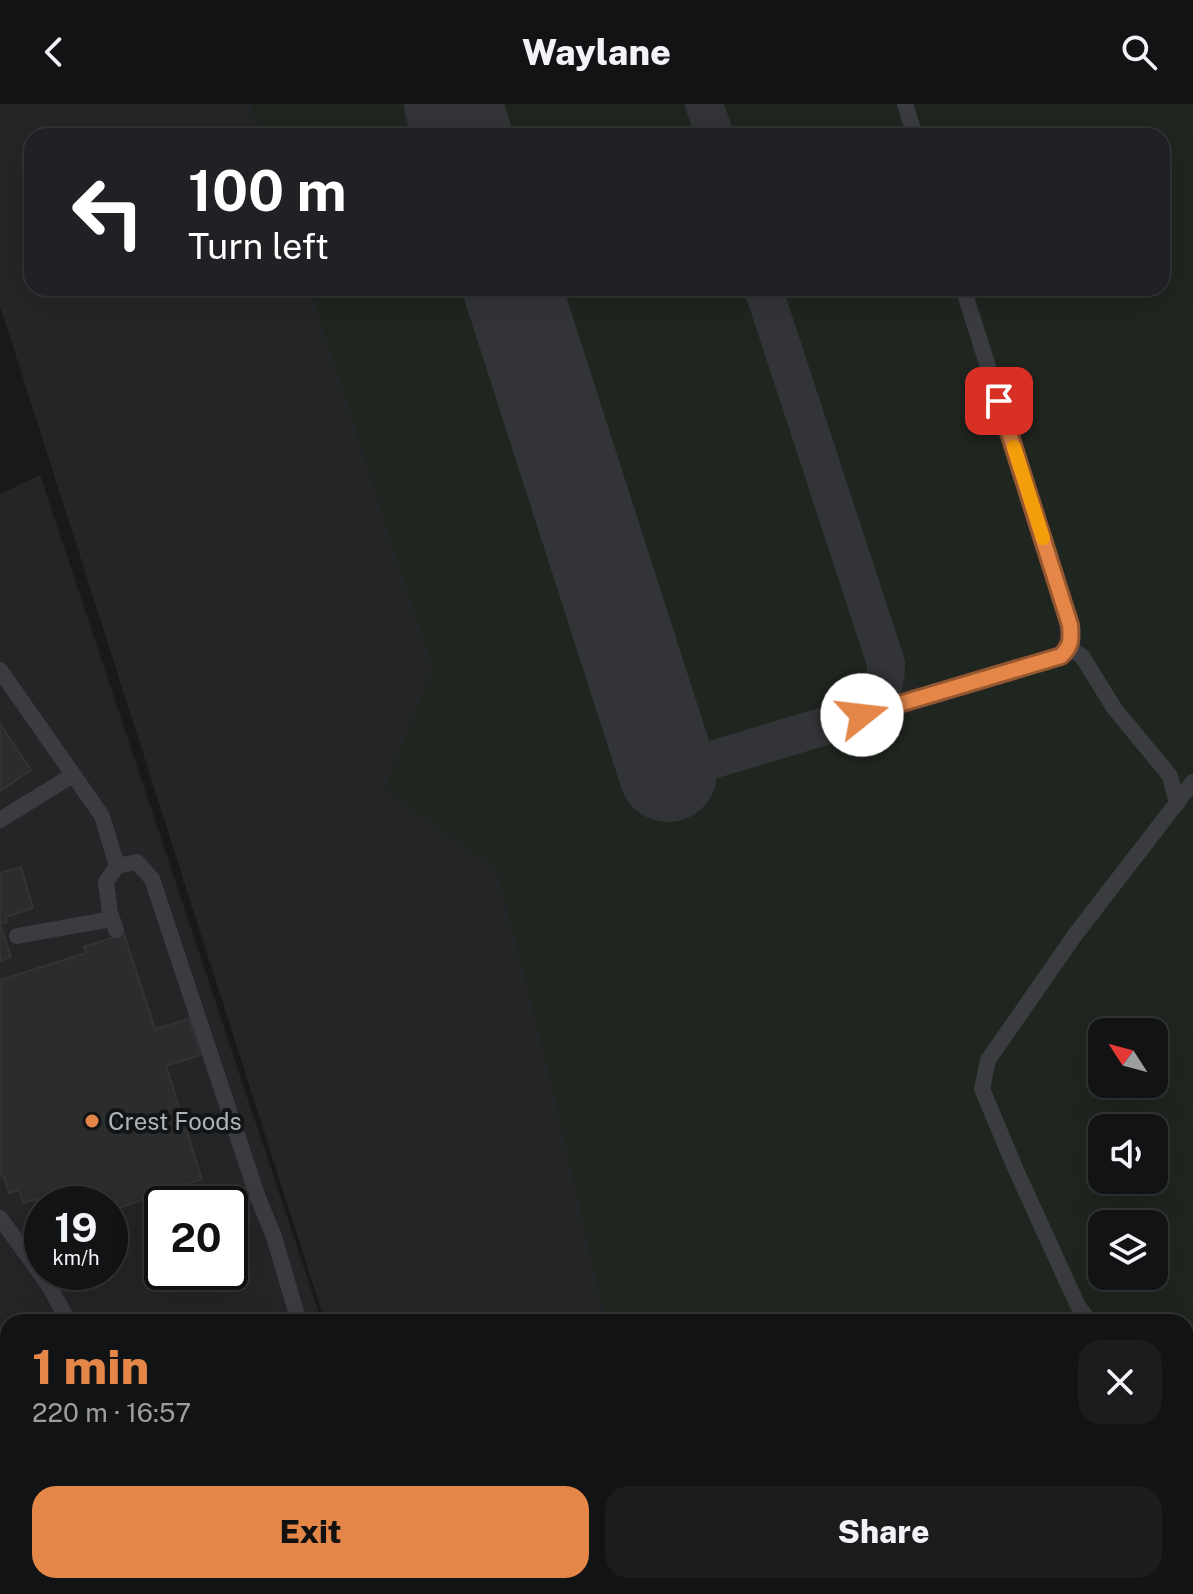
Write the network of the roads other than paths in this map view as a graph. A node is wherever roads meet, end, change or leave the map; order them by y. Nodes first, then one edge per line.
1 (905, 104) edge
2 (912, 128) edge
3 (966, 296) edge
4 (1069, 648) junction
5 (0, 670) edge
6 (862, 715) dead end
7 (73, 775) junction
8 (1193, 782) edge
9 (1177, 804) junction
10 (0, 820) edge
11 (117, 866) junction
12 (17, 936) dead end
13 (0, 1218) edge
14 (65, 1314) edge
15 (297, 1314) edge
16 (1084, 1314) edge

1 - 2 street
3 - 4 street
4 - 6 street
4 - 9 street
5 - 7 street
7 - 10 street
7 - 11 street
8 - 9 street
9 - 16 street
11 - 12 street
11 - 15 street
13 - 14 street

